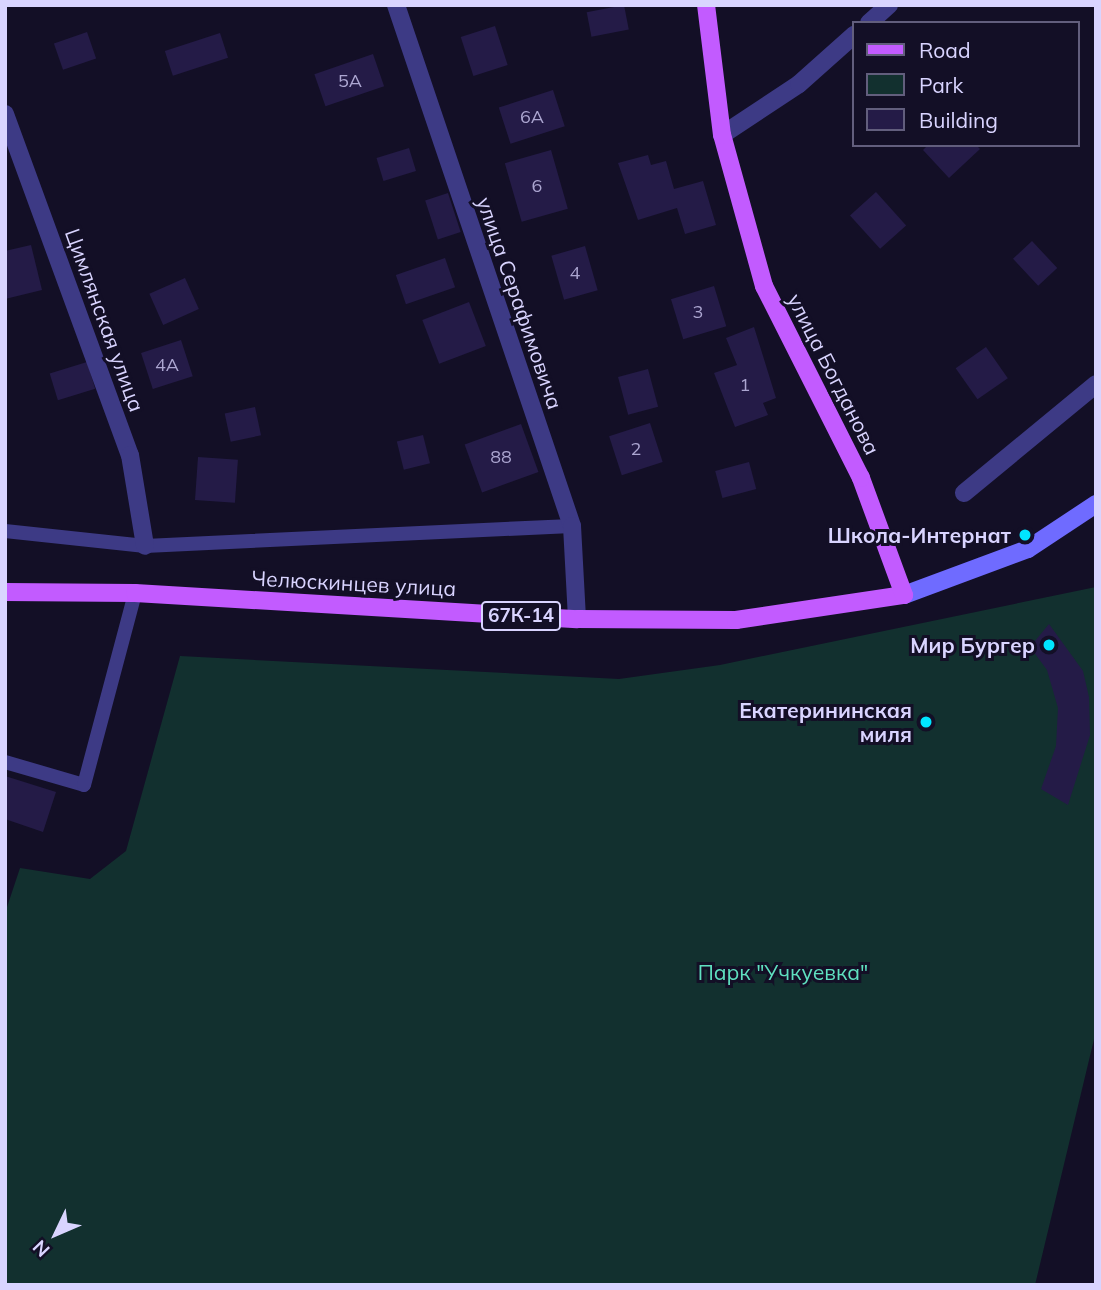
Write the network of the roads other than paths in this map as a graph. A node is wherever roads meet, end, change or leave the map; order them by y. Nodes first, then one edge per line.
1 (396, 5) edge
2 (706, 5) edge
3 (889, 5) edge
4 (871, 21) edge
5 (852, 38) edge
6 (5, 114) edge
7 (722, 135) junction
8 (1096, 384) edge
9 (964, 493) dead end
10 (1096, 504) edge
11 (572, 526) junction
12 (5, 531) edge
13 (145, 546) junction
14 (5, 592) edge
15 (135, 593) junction
16 (904, 595) junction
17 (577, 619) junction
18 (5, 762) edge

1 - 11 street, улица Серафимовича
2 - 7 main road, улица Богданова
3 - 4 street
5 - 7 street
6 - 13 street, Цимлянская улица
7 - 16 main road, улица Богданова
8 - 9 street
10 - 16 main road, Челюскинцев улица / 67К-14
11 - 13 lane
11 - 17 street, улица Серафимовича
12 - 13 lane
14 - 15 main road, Челюскинцев улица / 67К-14
15 - 17 main road, Челюскинцев улица / 67К-14
15 - 18 lane
16 - 17 main road, Челюскинцев улица / 67К-14

